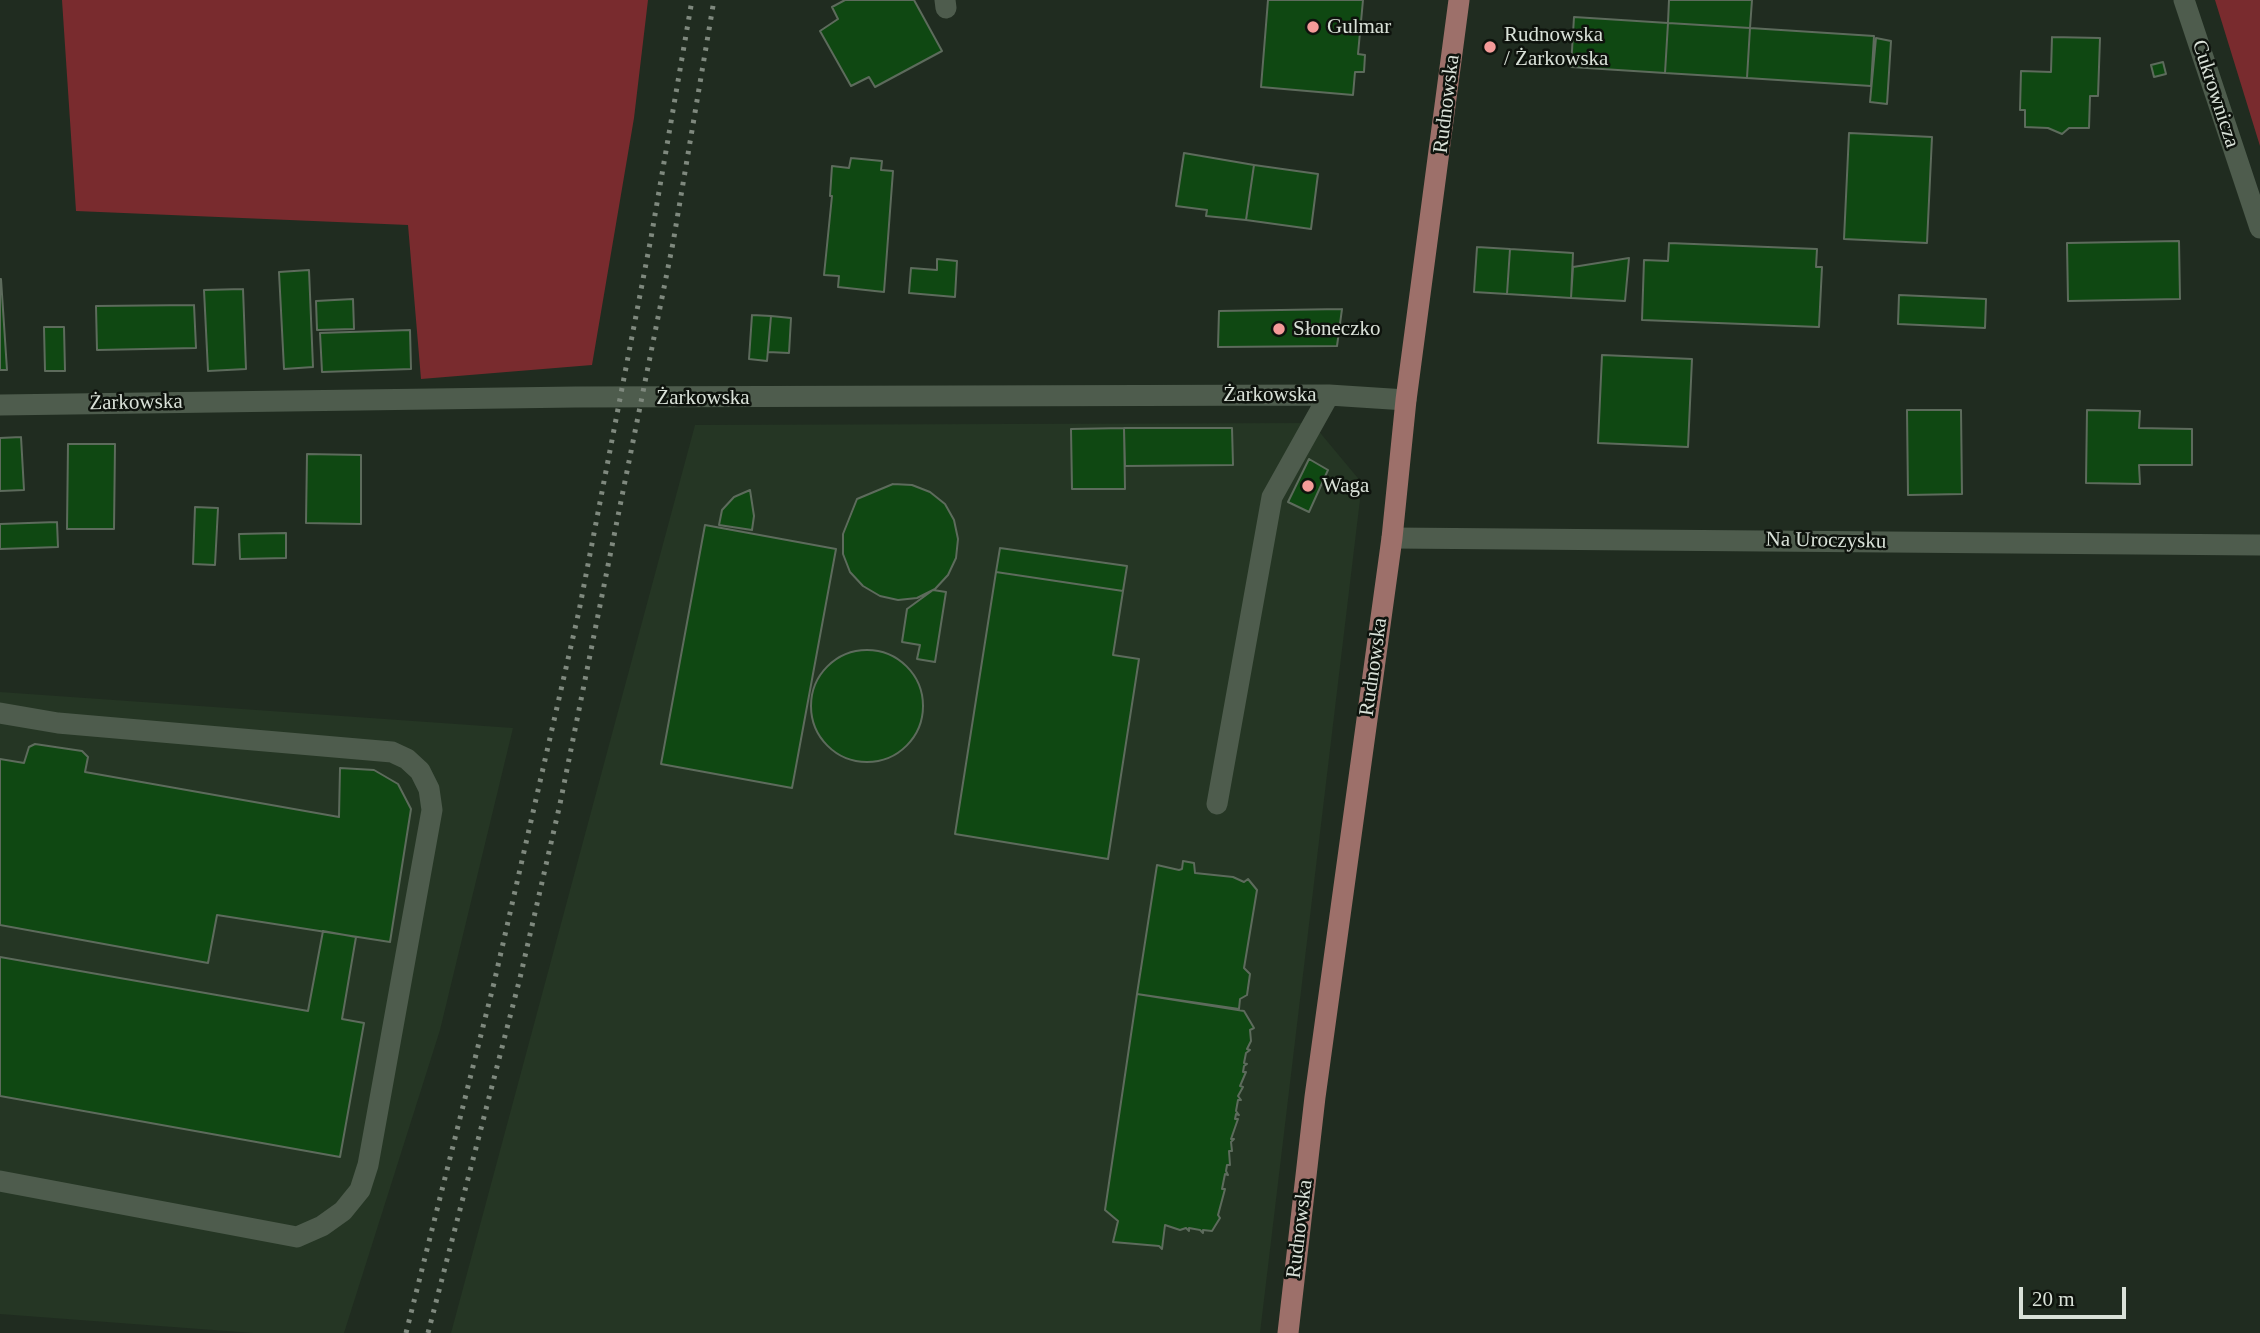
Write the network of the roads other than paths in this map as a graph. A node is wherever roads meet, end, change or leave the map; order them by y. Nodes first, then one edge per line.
1 (1459, 0) edge
2 (2184, 0) edge
3 (2260, 228) edge
4 (1329, 395) junction
5 (1406, 400) junction
6 (0, 405) edge
7 (1392, 538) junction
8 (2260, 545) edge
9 (0, 713) edge
10 (1217, 804) dead end
11 (0, 1181) edge
12 (1288, 1333) edge

1 - 5 main road, Rudnowska
2 - 3 street, Cukrownicza
4 - 5 street, Żarkowska
4 - 6 street, Żarkowska
4 - 10 street
5 - 7 main road, Rudnowska
7 - 8 street, Na Uroczysku
7 - 12 main road, Rudnowska
9 - 11 street

